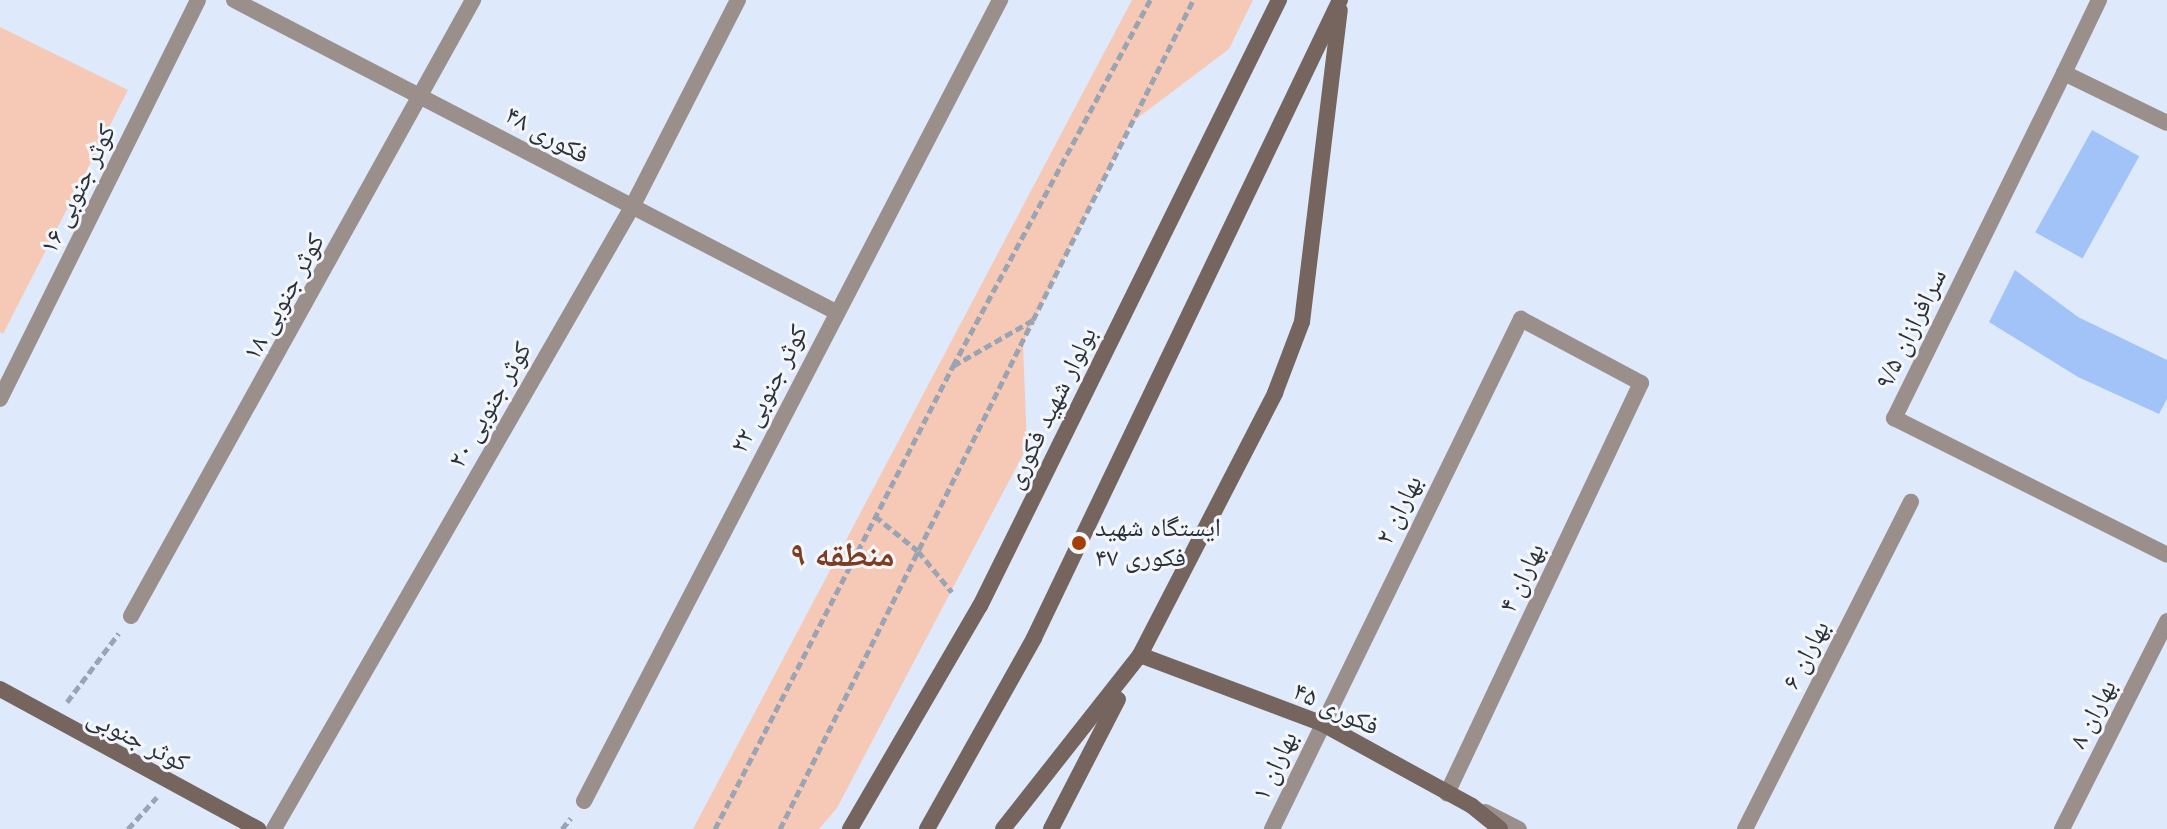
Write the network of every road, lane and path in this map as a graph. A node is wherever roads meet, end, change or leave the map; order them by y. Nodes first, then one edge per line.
1 (198, 0) edge
2 (234, 0) edge
3 (473, 0) edge
4 (738, 0) edge
5 (1000, 0) edge
6 (1150, 0) edge
7 (1193, 0) edge
8 (1279, 0) edge
9 (1341, 0) edge
10 (2099, 0) edge
11 (2064, 73) junction
12 (426, 95) junction
13 (2167, 123) edge
14 (631, 209) junction
15 (836, 312) junction
16 (1033, 320) junction
17 (953, 366) junction
18 (1641, 383) joint
19 (0, 399) edge
20 (1911, 502) dead end
21 (875, 516) junction
22 (918, 551) junction
23 (2167, 555) edge
24 (952, 592) dead end
25 (131, 616) joint
26 (2167, 621) edge
27 (1140, 655) junction
28 (0, 689) edge
29 (51, 723) junction
30 (1321, 723) junction
31 (169, 783) junction
32 (1447, 793) junction
33 (584, 801) dead end
34 (1472, 806) junction
35 (128, 829) edge
36 (258, 829) edge
37 (274, 829) edge
38 (715, 829) edge
39 (780, 829) edge
40 (850, 829) edge
41 (927, 829) edge
42 (1003, 829) edge
43 (1051, 829) edge
44 (1272, 829) edge
45 (1500, 829) edge
46 (1519, 829) edge
47 (1745, 829) edge
48 (2062, 829) edge

1 - 19 street, کوثر جنوبی ۱۶
2 - 12 street, فکوری ۴۸
3 - 12 street, کوثر جنوبی ۱۸
4 - 14 street, کوثر جنوبی ۲۰
5 - 15 street, کوثر جنوبی ۲۲
6 - 17 path
7 - 16 path
8 - 40 main road, بولوار شهید فکوری
9 - 27 main road
9 - 41 main road
10 - 11 street
11 - 13 street
11 - 23 street, سرافرازان ۹/۵
12 - 14 street, فکوری ۴۸
12 - 25 street, کوثر جنوبی ۱۸
14 - 15 street, فکوری ۴۸
14 - 37 street, کوثر جنوبی ۲۰
15 - 33 street, کوثر جنوبی ۲۲
16 - 17 path
16 - 22 path
17 - 21 path
18 - 30 street, بهاران ۲
18 - 32 street, بهاران ۴
20 - 47 street, بهاران ۶
21 - 22 path
21 - 38 path
22 - 24 path
22 - 39 path
25 - 29 path
26 - 48 street, بهاران ۸
27 - 30 main road, فکوری ۴۵
27 - 42 main road
27 - 43 main road
28 - 29 main road, کوثر جنوبی
29 - 31 main road, کوثر جنوبی
30 - 32 main road, فکوری ۴۵
30 - 44 street, بهاران ۱
31 - 35 path
31 - 36 main road, کوثر جنوبی
32 - 34 main road, فکوری ۴۵
34 - 45 main road, فکوری ۴۵
34 - 46 street

